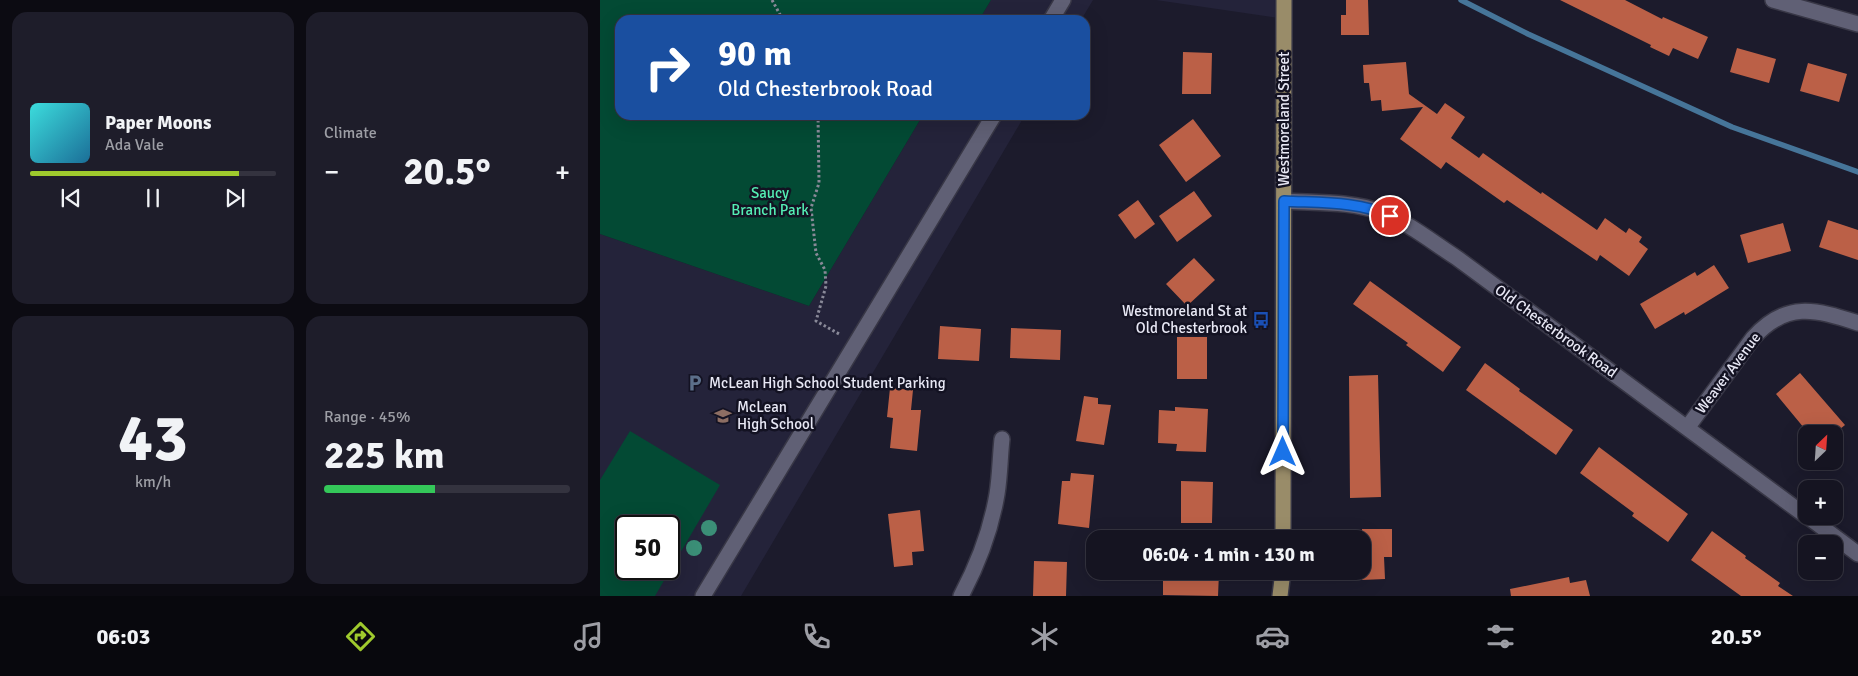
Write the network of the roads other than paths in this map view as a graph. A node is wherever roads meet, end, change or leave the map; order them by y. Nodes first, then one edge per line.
1 (1063, 0) edge
2 (1284, 0) edge
3 (1773, 0) edge
4 (1054, 15) edge
5 (1858, 24) edge
6 (991, 120) edge
7 (1284, 201) junction
8 (1858, 323) edge
9 (1687, 428) junction
10 (1002, 440) dead end
11 (1798, 510) edge
12 (1818, 525) edge
13 (1283, 530) edge
14 (1858, 554) edge
15 (1282, 580) edge
16 (703, 596) edge
17 (961, 596) edge
18 (1280, 596) edge

1 - 4 street
2 - 7 main road, Westmoreland Street
3 - 5 street
6 - 16 street
7 - 9 street, Old Chesterbrook Road
7 - 13 main road, Westmoreland Street
8 - 9 street, Weaver Avenue
9 - 11 street, Old Chesterbrook Road
10 - 17 street
12 - 14 street, Old Chesterbrook Road
15 - 18 main road

